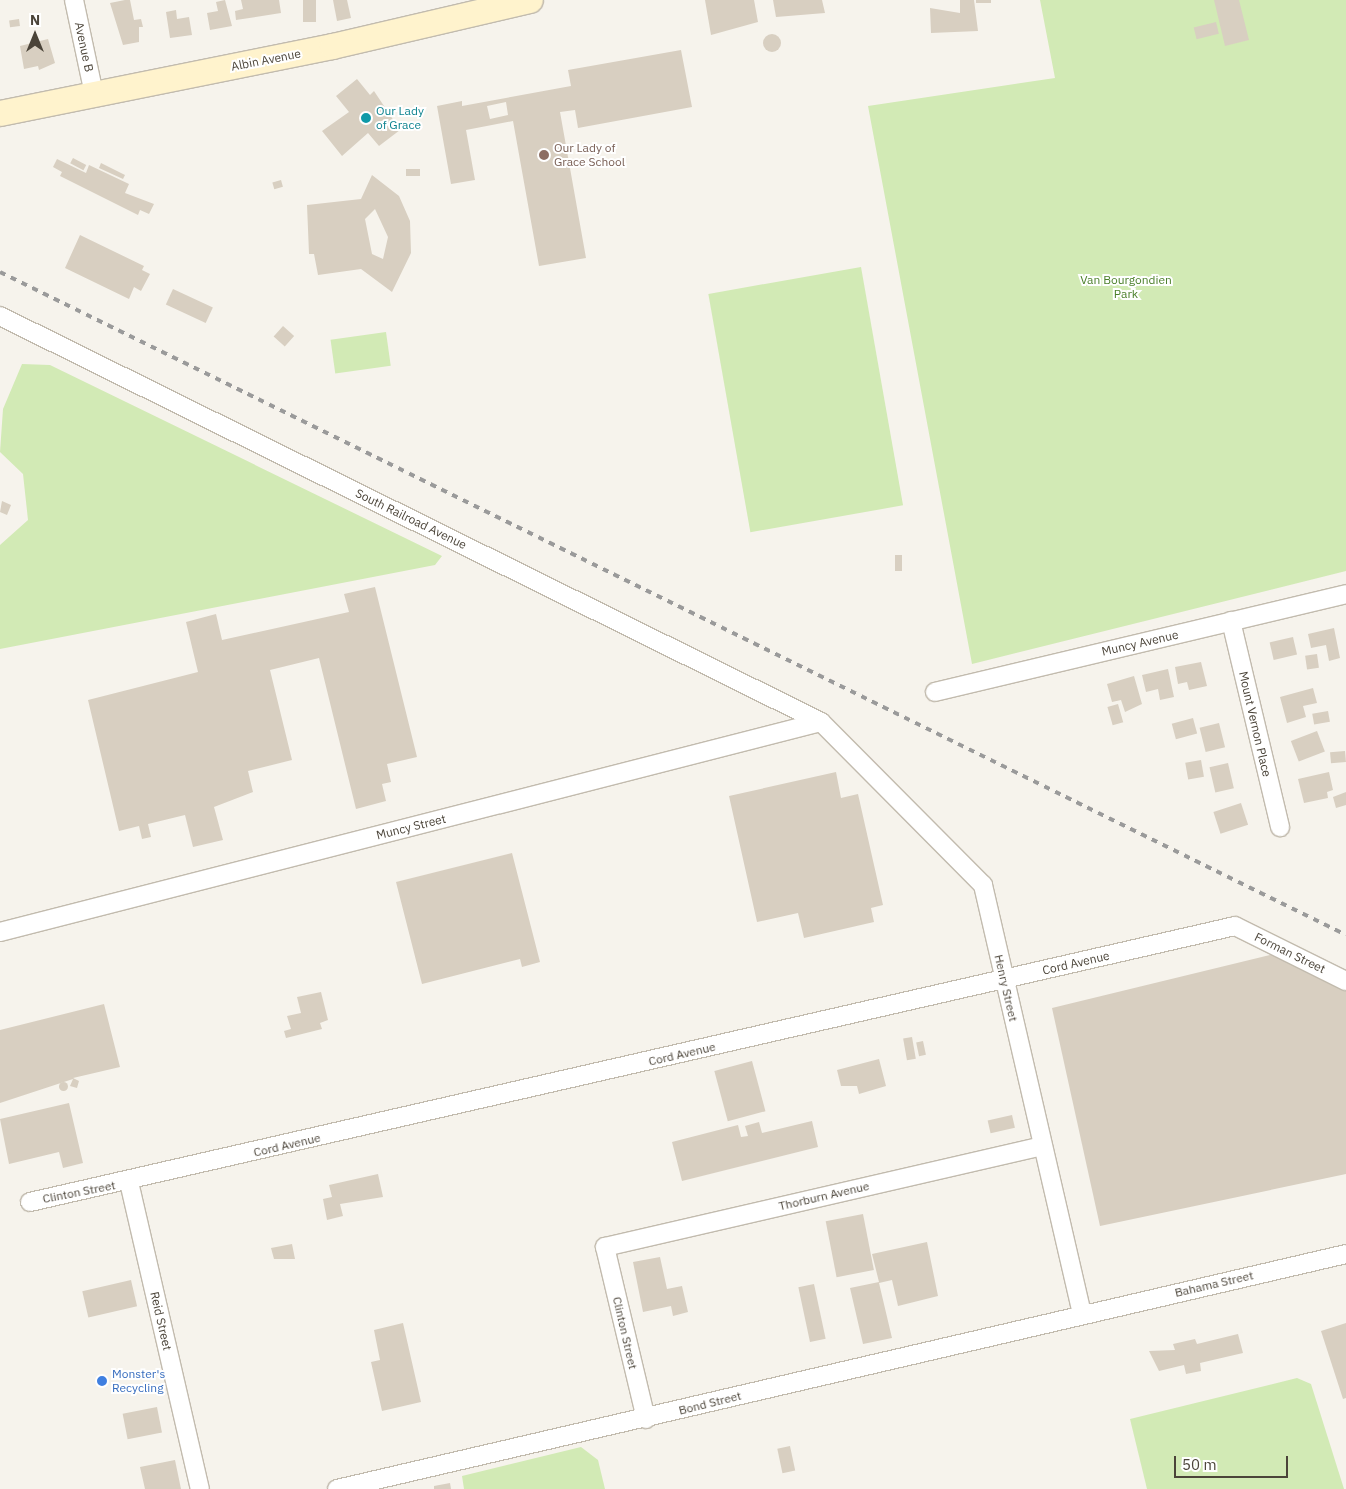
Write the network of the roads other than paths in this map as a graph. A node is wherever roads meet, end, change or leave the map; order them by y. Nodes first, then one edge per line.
1 (74, 0) edge
2 (528, 0) edge
3 (94, 94) junction
4 (0, 113) edge
5 (0, 316) edge
6 (1346, 594) edge
7 (1231, 622) junction
8 (935, 692) dead end
9 (821, 722) junction
10 (1280, 827) dead end
11 (1235, 926) joint
12 (0, 932) edge
13 (1004, 980) junction
14 (1346, 981) edge
15 (1043, 1146) junction
16 (128, 1182) junction
17 (30, 1202) dead end
18 (605, 1247) joint
19 (1346, 1254) edge
20 (1082, 1314) junction
21 (646, 1419) junction
22 (200, 1489) edge
23 (337, 1489) edge

1 - 3 street, Avenue B
2 - 3 street, Albin Avenue
3 - 4 street, Albin Avenue
5 - 9 street, South Railroad Avenue
6 - 7 street, Muncy Avenue
7 - 8 street, Muncy Avenue
7 - 10 street, Mount Vernon Place
9 - 12 street, Muncy Street
9 - 13 street, Henry Street
11 - 13 street, Cord Avenue
11 - 14 street, Forman Street
13 - 15 street, Henry Street
13 - 16 street, Cord Avenue
15 - 18 street, Thorburn Avenue
15 - 20 street, Henry Street
16 - 17 street, Clinton Street
16 - 22 street, Reid Street
18 - 21 street, Clinton Street
19 - 20 street, Bahama Street
20 - 21 street, Bond Street
21 - 23 street, Bond Street

